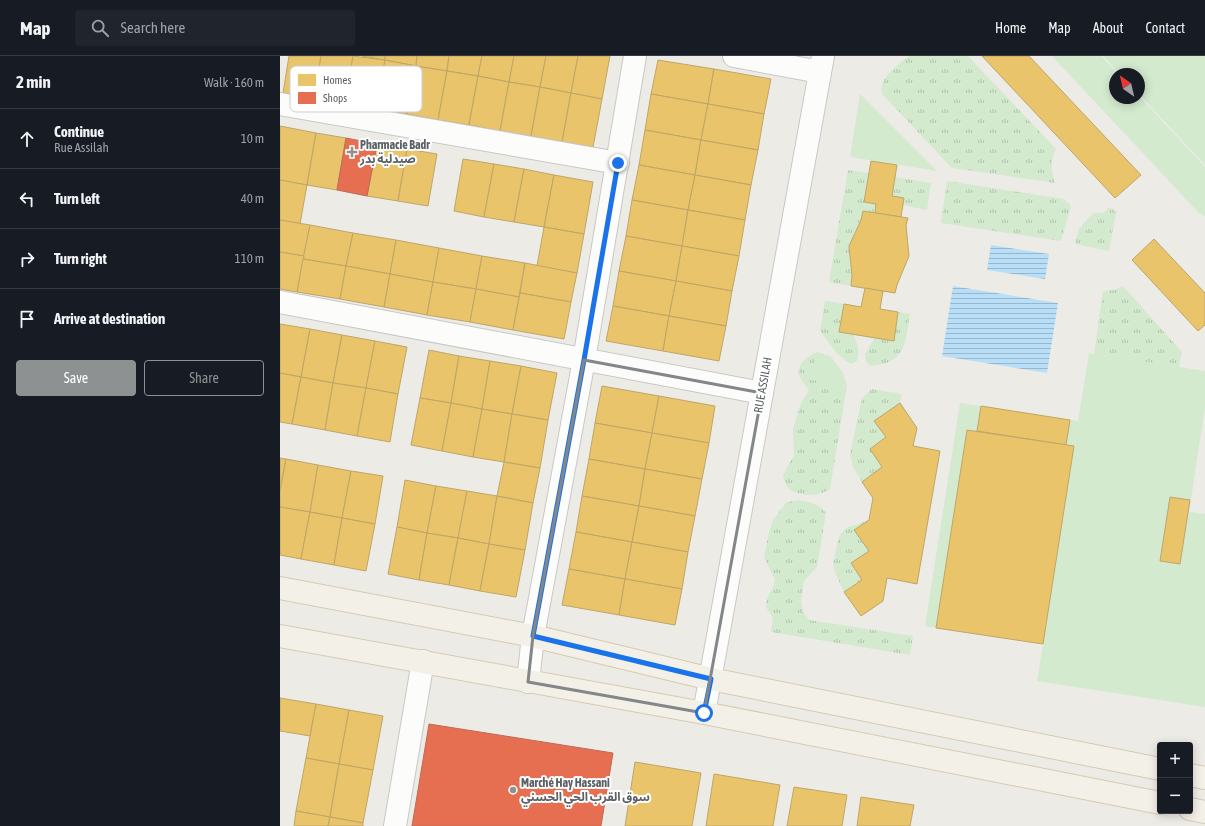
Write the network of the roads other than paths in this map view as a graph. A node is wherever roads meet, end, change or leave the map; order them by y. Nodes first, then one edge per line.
1 (635, 56) edge
2 (734, 56) edge
3 (821, 64) edge
4 (280, 104) edge
5 (290, 106) edge
6 (326, 112) edge
7 (618, 163) junction
8 (280, 302) edge
9 (584, 360) junction
10 (762, 393) junction
11 (280, 588) edge
12 (280, 636) edge
13 (533, 636) junction
14 (423, 661) junction
15 (711, 679) junction
16 (528, 682) junction
17 (704, 713) junction
18 (1157, 768) edge
19 (1193, 776) edge
20 (1205, 778) edge
21 (1157, 802) edge
22 (1193, 810) edge
23 (1205, 812) edge
24 (395, 826) edge

1 - 7 street
2 - 3 street
3 - 10 street, RUE ASSILAH
4 - 5 street
6 - 7 street
7 - 9 street
8 - 9 street
9 - 10 street
9 - 13 street
10 - 15 street, RUE ASSILAH
11 - 13 main road
12 - 14 main road
13 - 15 main road
13 - 16 street
14 - 16 main road
14 - 24 street
15 - 17 street, RUE ASSILAH
15 - 18 main road
16 - 17 main road
17 - 21 main road
19 - 20 main road
22 - 23 main road

